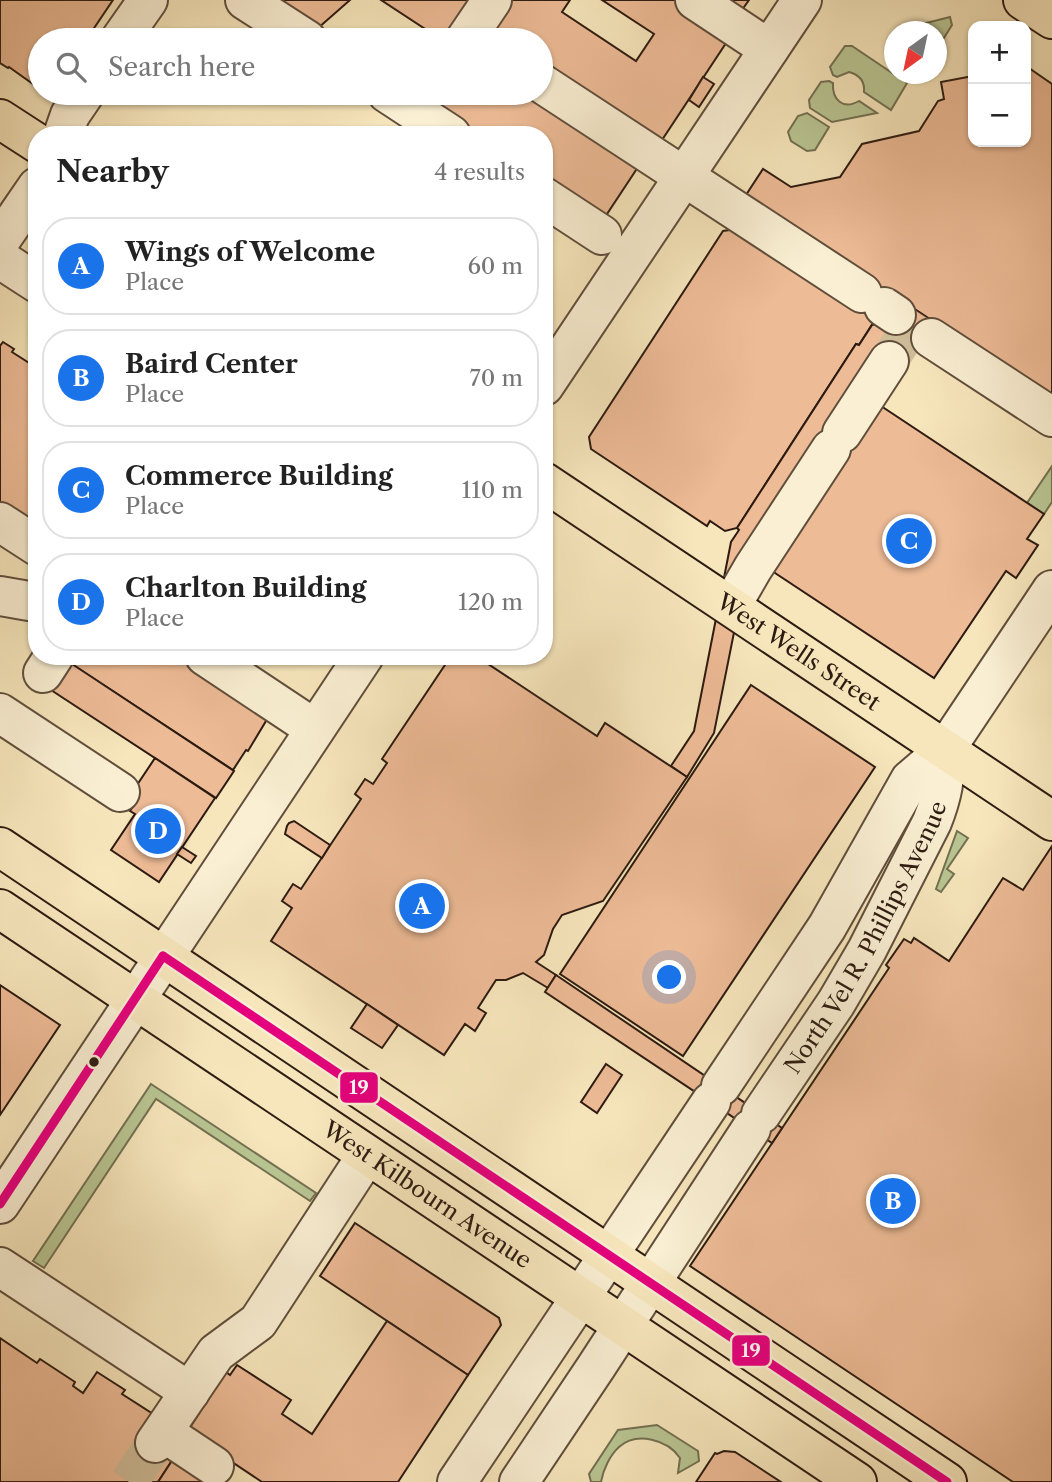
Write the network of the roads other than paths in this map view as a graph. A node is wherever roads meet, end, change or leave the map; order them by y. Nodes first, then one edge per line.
1 (148, 0) edge
2 (245, 0) edge
3 (492, 0) edge
4 (695, 0) edge
5 (802, 0) edge
6 (1023, 0) edge
7 (1052, 19) edge
8 (128, 28) edge
9 (288, 28) edge
10 (475, 28) edge
11 (769, 49) junction
12 (553, 91) edge
13 (77, 105) edge
14 (409, 108) edge
15 (0, 119) edge
16 (66, 126) edge
17 (437, 126) edge
18 (28, 137) edge
19 (684, 177) junction
20 (28, 200) edge
21 (553, 203) edge
22 (601, 235) dead end
23 (0, 240) edge
24 (0, 259) edge
25 (28, 277) edge
26 (880, 305) dead end
27 (931, 338) dead end
28 (889, 360) tunnel mouth
29 (553, 373) edge
30 (1052, 417) edge
31 (553, 488) edge
32 (0, 522) edge
33 (28, 540) edge
34 (1052, 590) edge
35 (731, 606) junction
36 (219, 665) edge
37 (357, 665) edge
38 (0, 713) edge
39 (315, 729) junction
40 (945, 750) junction
41 (120, 792) dead end
42 (1052, 821) edge
43 (0, 847) edge
44 (0, 909) edge
45 (163, 956) junction
46 (135, 999) junction
47 (367, 1154) junction
48 (0, 1204) edge
49 (608, 1255) junction
50 (0, 1267) edge
51 (650, 1283) junction
52 (580, 1297) junction
53 (622, 1325) junction
54 (190, 1392) junction
55 (226, 1474) edge
56 (457, 1482) edge
57 (519, 1482) edge
58 (857, 1482) edge
59 (947, 1482) edge

1 - 8 street
2 - 9 street
3 - 10 street
4 - 11 street
5 - 11 street
6 - 7 main road
11 - 19 street
12 - 19 street
13 - 16 street
14 - 17 street
15 - 18 main road
19 - 26 street
19 - 29 street
20 - 23 street
21 - 22 street
24 - 25 street
27 - 30 street
28 - 35 street
31 - 35 main road, West Wells Street
32 - 33 street
34 - 40 street, North Vel R. Phillips Avenue
35 - 40 main road, West Wells Street
36 - 39 street
37 - 39 street
38 - 41 street
39 - 45 street
40 - 42 main road, West Wells Street
40 - 49 street, North Vel R. Phillips Avenue
40 - 51 street, North Vel R. Phillips Avenue
43 - 45 main road
44 - 46 main road, West Kilbourn Avenue
45 - 46 street
45 - 49 main road
46 - 47 main road, West Kilbourn Avenue
46 - 48 street
47 - 52 main road, West Kilbourn Avenue
47 - 54 street
49 - 51 main road
49 - 52 street, North Vel R. Phillips Avenue
50 - 54 street
51 - 53 street, North Vel R. Phillips Avenue
51 - 59 main road
52 - 53 main road, West Kilbourn Avenue
52 - 56 street, North Vel R. Phillips Avenue
53 - 57 street, North Vel R. Phillips Avenue
53 - 58 main road, West Kilbourn Avenue
54 - 55 street

